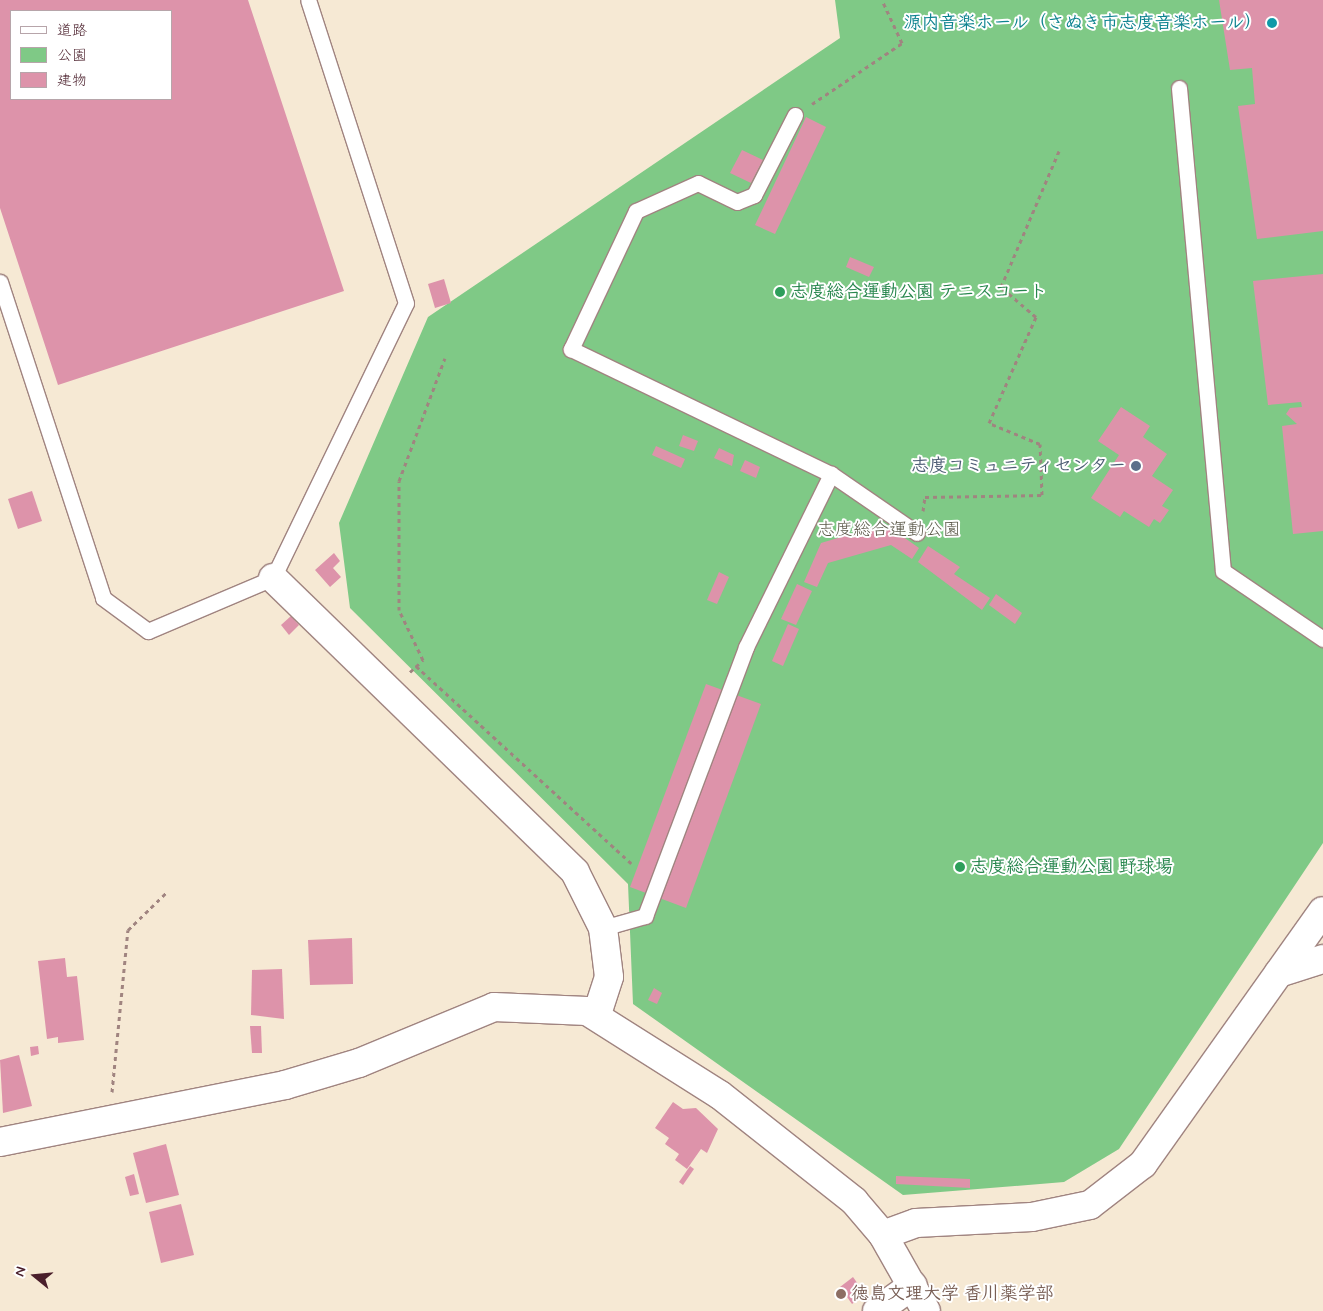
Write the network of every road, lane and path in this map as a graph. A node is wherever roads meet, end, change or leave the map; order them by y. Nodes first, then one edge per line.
1 (308, 0) edge
2 (882, 0) edge
3 (1179, 88) dead end
4 (796, 115) joint
5 (1059, 151) dead end
6 (0, 282) edge
7 (445, 358) dead end
8 (831, 474) junction
9 (916, 533) joint
10 (273, 578) junction
11 (1323, 639) edge
12 (416, 666) junction
13 (387, 692) junction
14 (631, 863) dead end
15 (167, 892) dead end
16 (1323, 911) edge
17 (603, 928) junction
18 (1323, 959) edge
19 (1279, 973) junction
20 (597, 1014) junction
21 (109, 1122) junction
22 (0, 1142) edge
23 (883, 1235) junction
24 (914, 1285) junction
25 (877, 1311) edge
26 (926, 1311) edge

1 - 10 lane
2 - 4 path
3 - 11 lane
4 - 8 lane
5 - 9 path
6 - 10 lane
7 - 12 path
8 - 9 lane
8 - 17 lane
10 - 13 street
12 - 13 path
12 - 14 path
13 - 17 street
15 - 21 path
16 - 19 street
17 - 20 street
18 - 19 street
19 - 23 street
20 - 21 street
20 - 23 street
21 - 22 street
23 - 24 street
24 - 25 street
24 - 26 street

